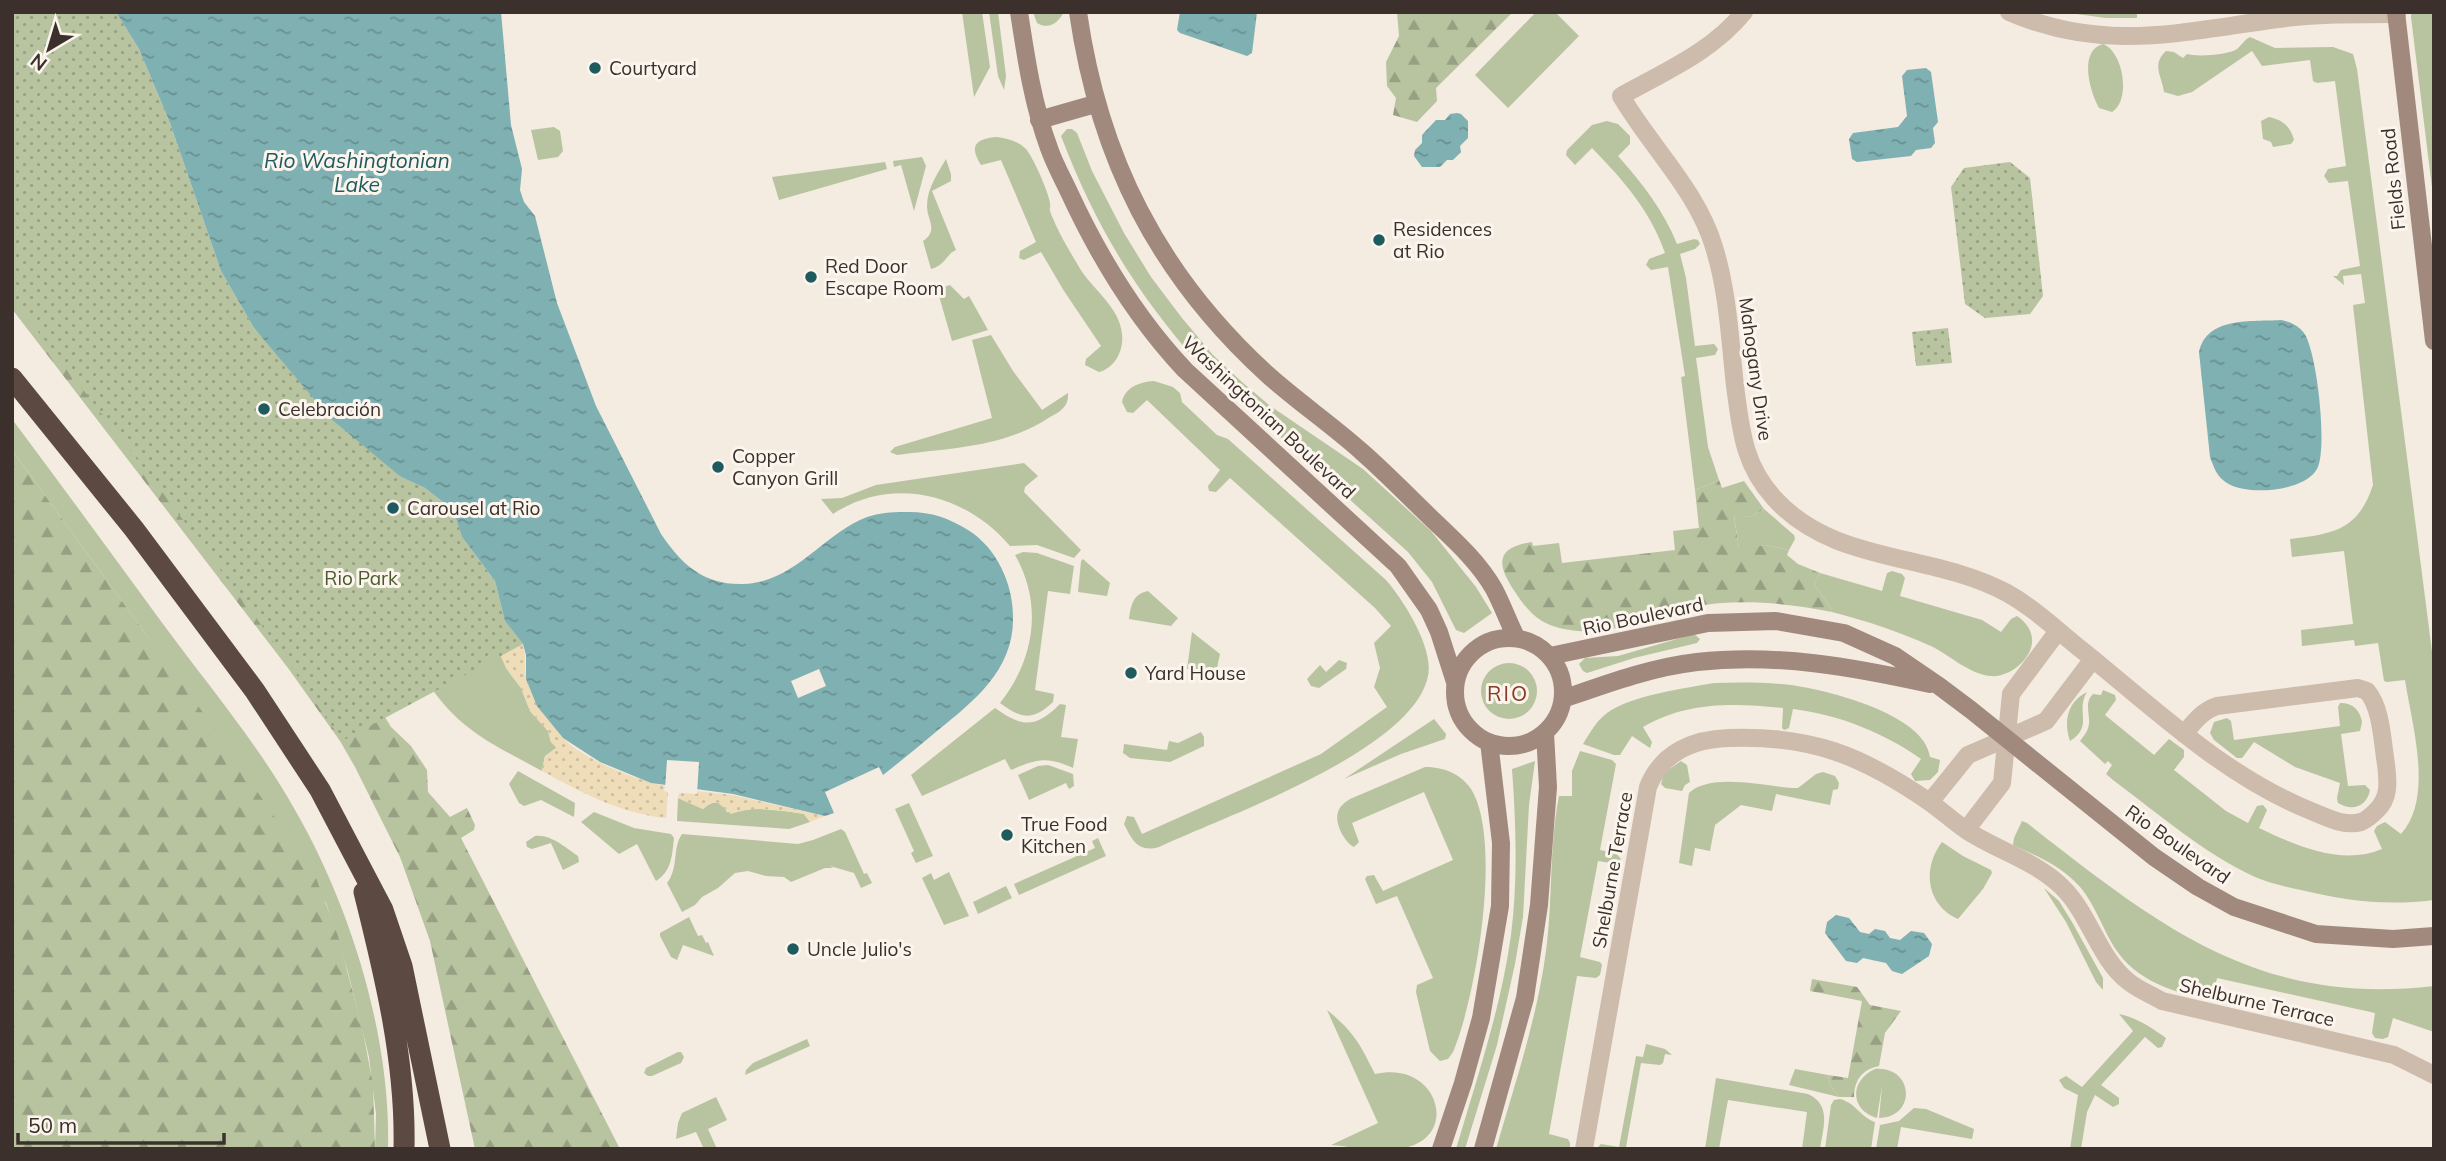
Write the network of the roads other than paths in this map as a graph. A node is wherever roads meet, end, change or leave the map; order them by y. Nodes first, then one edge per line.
1 (1019, 12) edge
2 (1078, 12) edge
3 (1744, 12) edge
4 (2009, 12) edge
5 (2396, 13) edge
6 (2276, 16) edge
7 (1096, 104) junction
8 (1040, 120) junction
9 (2434, 341) edge
10 (12, 378) edge
11 (2059, 631) junction
12 (1516, 637) junction
13 (1550, 656) junction
14 (2093, 659) junction
15 (1455, 682) junction
16 (1939, 687) junction
17 (1563, 699) junction
18 (1545, 733) junction
19 (2184, 734) junction
20 (2006, 739) junction
21 (1489, 742) junction
22 (1930, 802) junction
23 (1966, 830) junction
24 (355, 854) junction
25 (2434, 936) edge
26 (2434, 1075) edge
27 (404, 1149) edge
28 (440, 1149) edge
29 (1441, 1149) edge
30 (1483, 1149) edge
31 (1584, 1149) edge

1 - 8 street, Washingtonian Boulevard
2 - 7 street, Washingtonian Boulevard
3 - 11 street, Mahogany Drive
4 - 6 street
5 - 6 street
5 - 9 street, Fields Road
7 - 8 street
7 - 12 street, Washingtonian Boulevard
8 - 15 street, Washingtonian Boulevard
10 - 24 highway
11 - 14 street, Mahogany Drive
11 - 20 street
12 - 13 street
12 - 15 street
13 - 16 street, Rio Boulevard
13 - 17 street
14 - 19 street, Mahogany Drive
14 - 20 street
15 - 21 street
16 - 17 street, Rio Boulevard
16 - 20 street, Rio Boulevard
17 - 18 street
18 - 21 street
18 - 30 street
19 - 19 street, Mahogany Drive
20 - 22 street
20 - 23 street
20 - 25 street, Rio Boulevard
21 - 29 street
22 - 23 street, Shelburne Terrace
22 - 31 street, Shelburne Terrace
23 - 26 street, Shelburne Terrace
24 - 27 highway
24 - 28 highway

